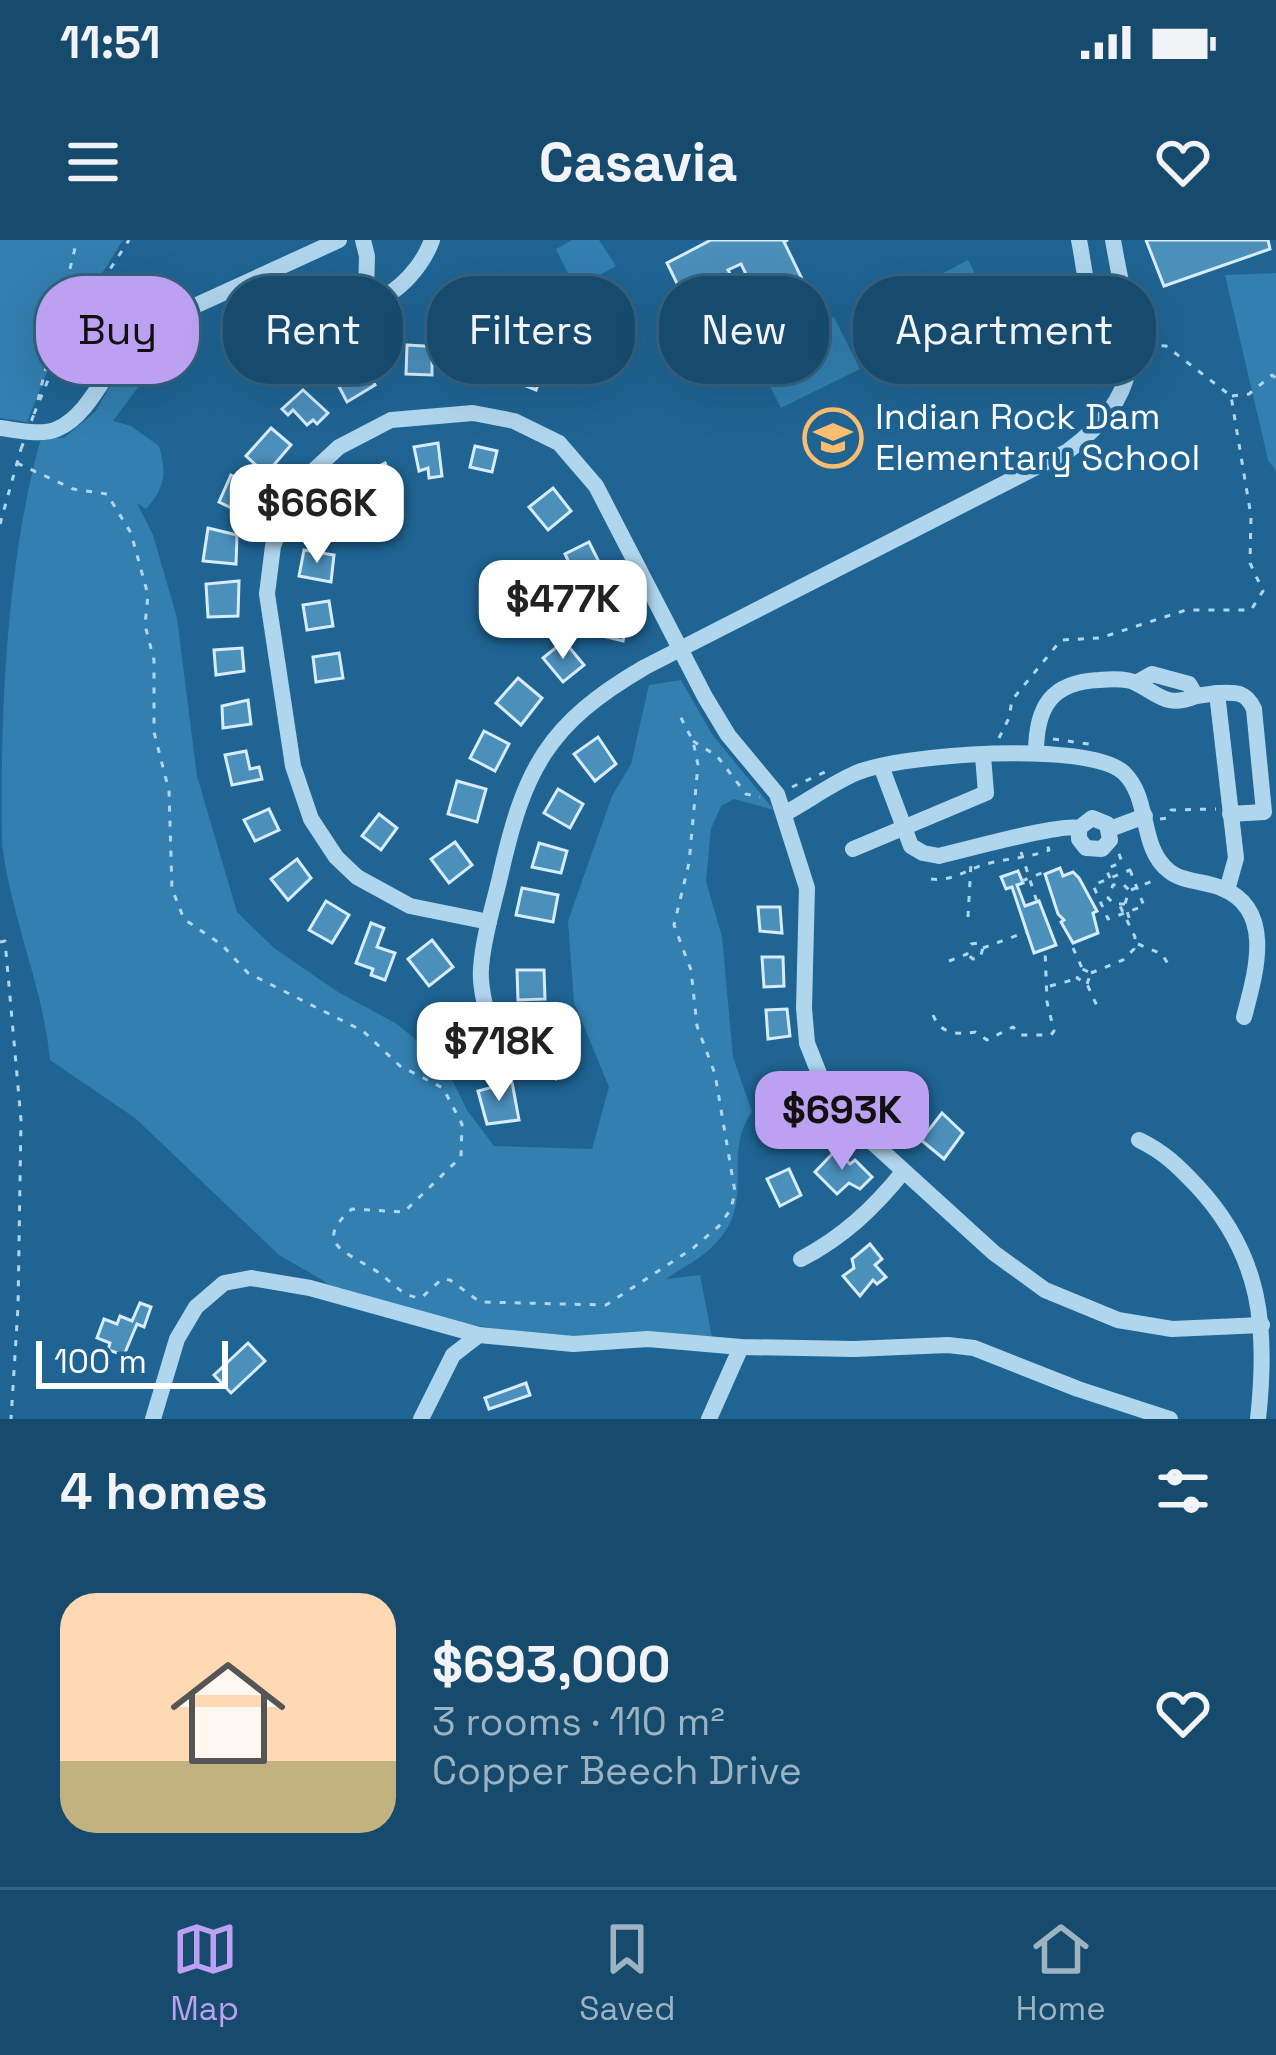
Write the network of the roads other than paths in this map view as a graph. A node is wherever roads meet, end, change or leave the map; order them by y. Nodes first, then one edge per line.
1 (339, 240) edge
2 (363, 240) edge
3 (432, 240) edge
4 (1079, 240) edge
5 (1113, 240) edge
6 (1086, 276) edge
7 (1120, 276) edge
8 (1123, 384) edge
9 (0, 428) edge
10 (682, 647) junction
11 (1217, 693) junction
12 (1036, 753) junction
13 (983, 756) junction
14 (881, 766) junction
15 (1230, 811) junction
16 (784, 814) junction
17 (1145, 818) junction
18 (904, 827) junction
19 (853, 849) dead end
20 (1227, 890) junction
21 (489, 922) junction
22 (1244, 1017) dead end
23 (496, 1049) dead end
24 (1139, 1140) dead end
25 (902, 1172) junction
26 (801, 1259) dead end
27 (1262, 1325) junction
28 (478, 1335) junction
29 (741, 1347) junction
30 (153, 1419) edge
31 (421, 1419) edge
32 (709, 1419) edge
33 (1170, 1419) edge
34 (1258, 1419) edge

1 - 9 street
2 - 3 street
4 - 6 street
5 - 7 street
8 - 10 street
10 - 16 street
10 - 21 street
10 - 21 street
11 - 12 street
11 - 15 street
11 - 15 street
12 - 13 street
12 - 17 street
13 - 14 street
13 - 18 street
14 - 16 street
14 - 18 street
15 - 20 street
16 - 25 street
17 - 18 street
17 - 20 street
18 - 19 street
20 - 22 street
21 - 23 street
24 - 27 street
25 - 26 street
25 - 27 street
27 - 34 street
28 - 29 street
28 - 30 street
28 - 31 street
29 - 32 street
29 - 33 street

